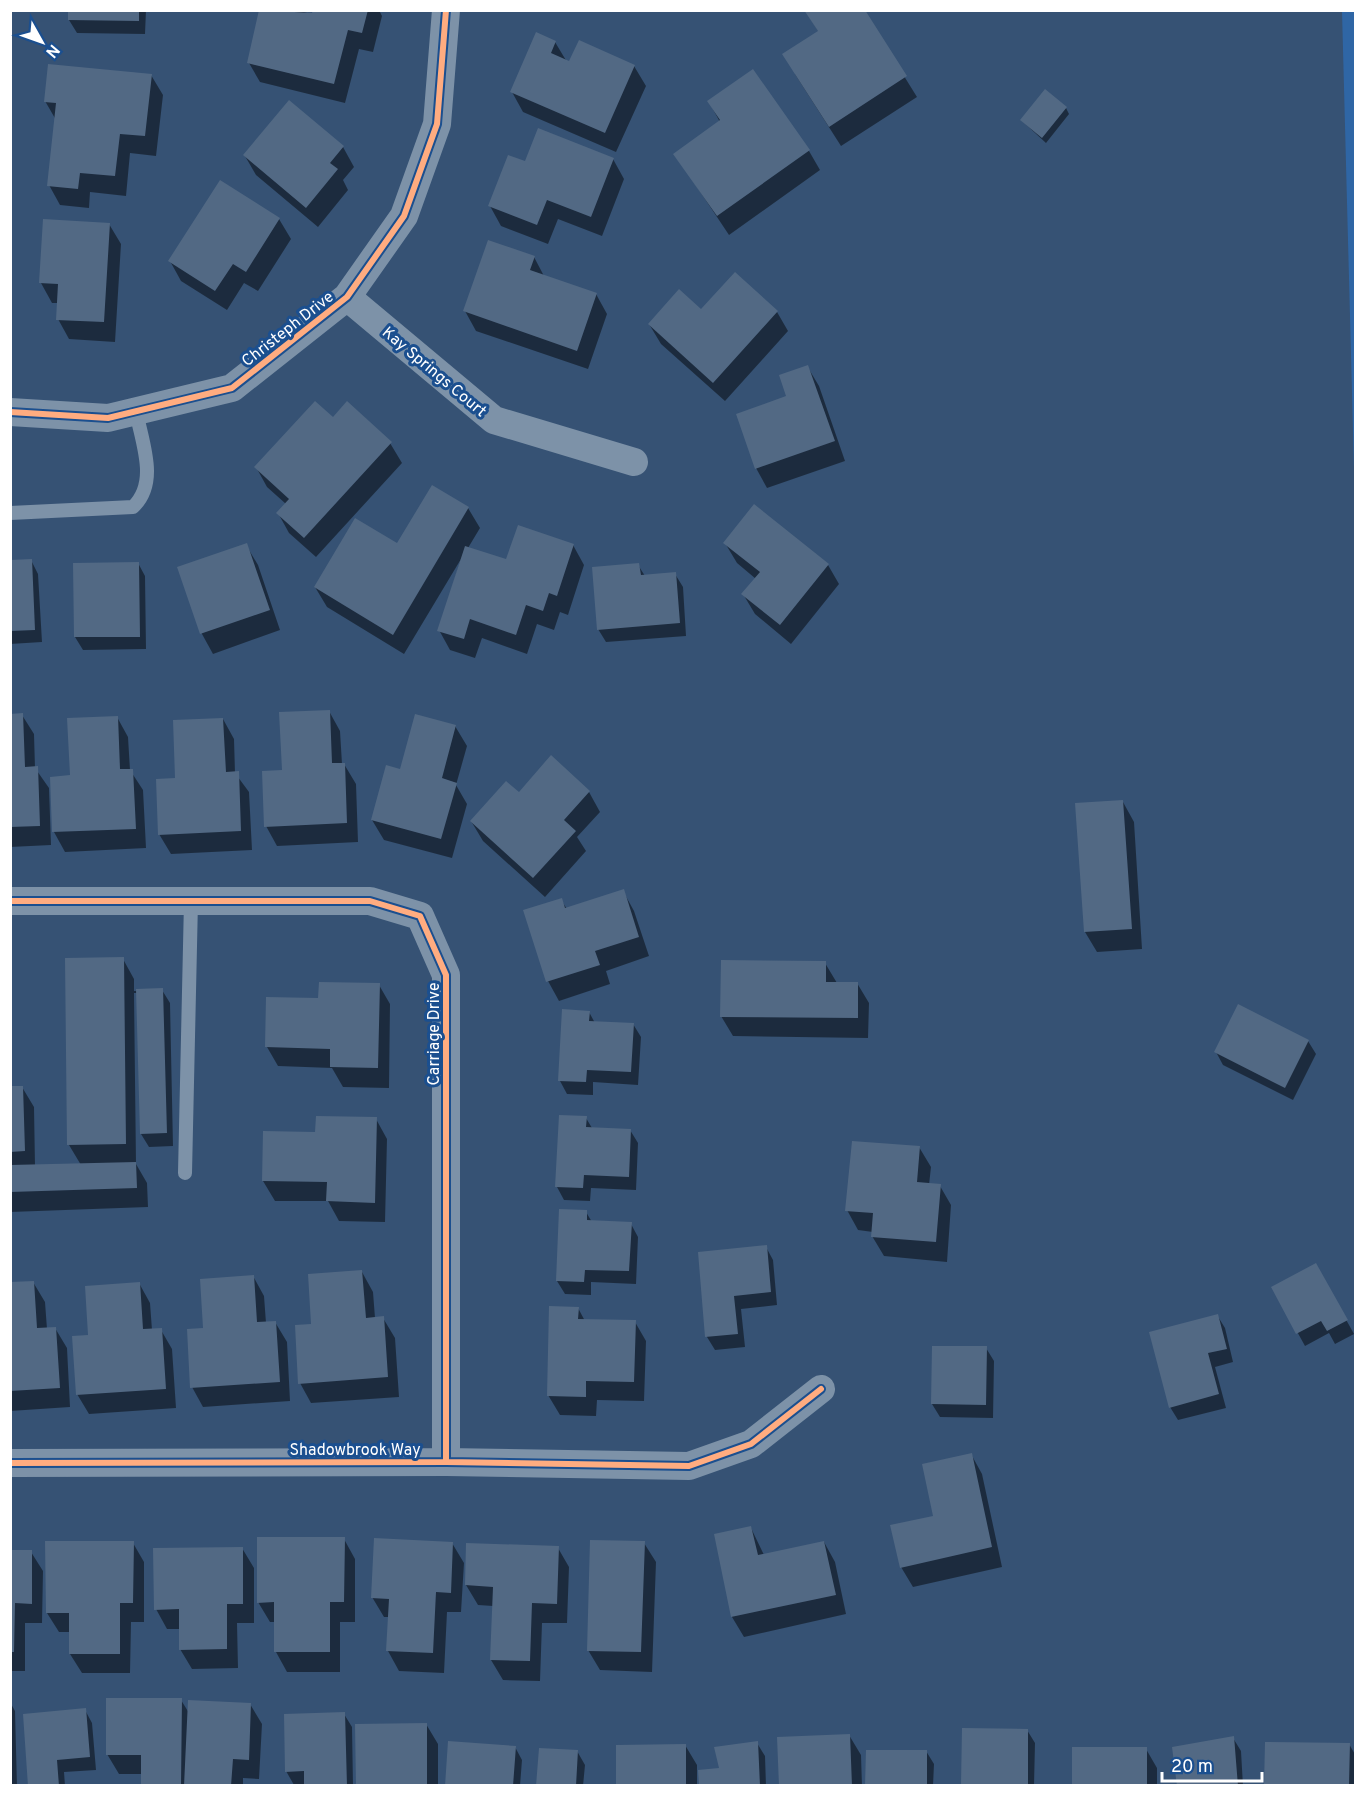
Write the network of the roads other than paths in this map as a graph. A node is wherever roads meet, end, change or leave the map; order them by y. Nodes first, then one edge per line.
1 (446, 10) edge
2 (347, 297) junction
3 (136, 411) junction
4 (10, 412) edge
5 (634, 462) dead end
6 (10, 513) edge
7 (10, 901) edge
8 (191, 901) junction
9 (185, 1173) dead end
10 (821, 1389) dead end
11 (446, 1462) junction
12 (10, 1463) edge

1 - 2 street, Christeph Drive
2 - 3 street, Christeph Drive
2 - 5 street, Kay Springs Court
3 - 4 street, Christeph Drive
3 - 6 lane
7 - 8 street, Carriage Drive
8 - 9 lane
8 - 11 street, Carriage Drive
10 - 11 street, Shadowbrook Way
11 - 12 street, Shadowbrook Way

